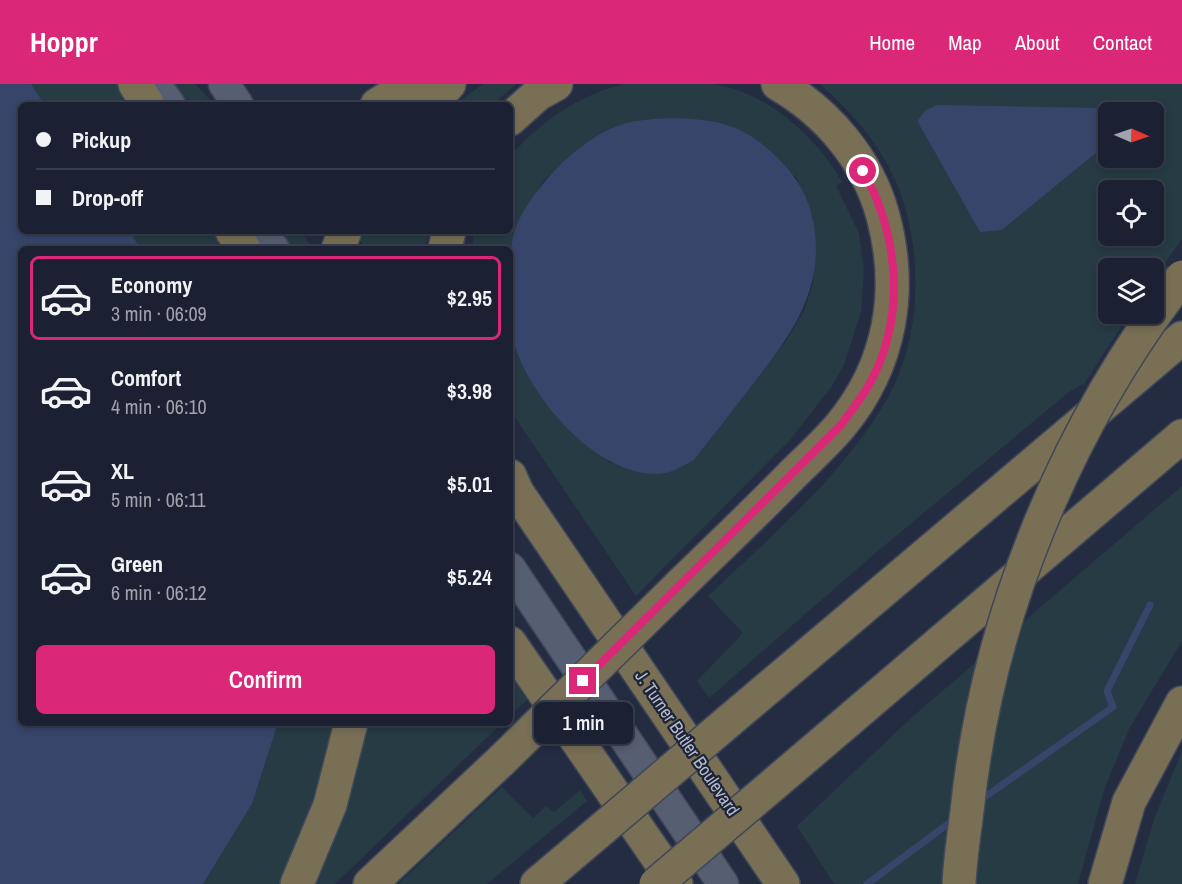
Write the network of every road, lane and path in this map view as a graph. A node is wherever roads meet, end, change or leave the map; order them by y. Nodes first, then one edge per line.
1 (135, 84) edge
2 (155, 84) edge
3 (224, 84) edge
4 (410, 84) edge
5 (449, 84) edge
6 (556, 84) edge
7 (778, 84) edge
8 (146, 102) edge
9 (168, 102) edge
10 (236, 102) edge
11 (382, 102) edge
12 (432, 102) edge
13 (513, 116) edge
14 (1182, 277) edge
15 (1182, 338) edge
16 (1182, 436) edge
17 (513, 485) edge
18 (513, 572) edge
19 (513, 647) edge
20 (1182, 703) edge
21 (350, 726) edge
22 (297, 884) edge
23 (370, 884) edge
24 (537, 884) edge
25 (656, 884) edge
26 (676, 884) edge
27 (723, 884) edge
28 (783, 884) edge
29 (960, 884) edge
30 (1105, 884) edge

1 - 8 highway
2 - 9 main road
3 - 10 main road
4 - 11 highway
5 - 12 highway
6 - 13 highway
7 - 23 highway, bridge
14 - 29 highway, bridge
15 - 24 highway, bridge
16 - 25 highway, bridge
17 - 28 highway, J. Turner Butler Boulevard
18 - 27 main road
19 - 26 highway
20 - 30 highway
21 - 22 highway

